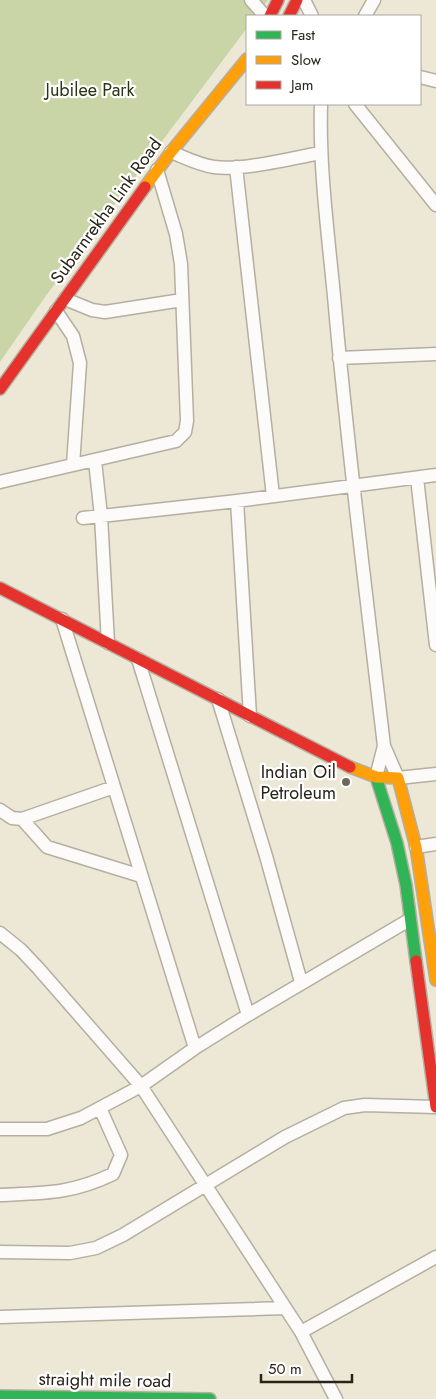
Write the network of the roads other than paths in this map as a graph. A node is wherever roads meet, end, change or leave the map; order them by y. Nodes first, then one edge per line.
1 (251, 0) edge
2 (278, 0) edge
3 (297, 0) edge
4 (304, 0) edge
5 (374, 0) edge
6 (264, 15) edge
7 (270, 15) edge
8 (290, 15) edge
9 (312, 15) edge
10 (366, 15) edge
11 (246, 60) edge
12 (421, 77) edge
13 (436, 81) edge
14 (321, 105) edge
15 (356, 105) edge
16 (170, 152) junction
17 (321, 153) junction
18 (236, 167) junction
19 (157, 170) junction
20 (436, 206) edge
21 (64, 299) junction
22 (182, 300) junction
23 (56, 311) junction
24 (436, 354) edge
25 (339, 358) junction
26 (0, 389) edge
27 (95, 461) junction
28 (73, 466) junction
29 (436, 475) edge
30 (417, 478) junction
31 (0, 482) edge
32 (352, 487) junction
33 (273, 496) junction
34 (237, 502) junction
35 (101, 516) junction
36 (83, 518) dead end
37 (0, 588) edge
38 (62, 620) junction
39 (108, 643) junction
40 (436, 645) edge
41 (138, 659) junction
42 (218, 699) junction
43 (250, 716) junction
44 (384, 746) junction
45 (436, 774) edge
46 (376, 777) junction
47 (398, 778) junction
48 (114, 787) junction
49 (0, 810) edge
50 (22, 819) junction
51 (436, 844) edge
52 (416, 847) junction
53 (142, 876) junction
54 (409, 920) junction
55 (0, 933) edge
56 (436, 980) edge
57 (301, 982) junction
58 (248, 1015) junction
59 (195, 1048) junction
60 (141, 1086) junction
61 (436, 1107) edge
62 (100, 1108) junction
63 (0, 1129) edge
64 (205, 1185) junction
65 (0, 1195) edge
66 (0, 1252) edge
67 (436, 1257) edge
68 (285, 1308) junction
69 (0, 1317) edge
70 (300, 1332) junction
71 (0, 1396) edge
72 (210, 1399) edge
73 (336, 1399) edge

1 - 6 street
2 - 7 main road
3 - 8 main road
4 - 9 street
5 - 10 street
11 - 16 main road, Subarnrekha Link Road
12 - 13 street
14 - 17 street
15 - 20 street
16 - 18 street
16 - 19 main road, Subarnrekha Link Road
17 - 18 street
17 - 25 street
18 - 33 street
19 - 21 main road, Subarnrekha Link Road
19 - 22 street
21 - 22 street
21 - 23 main road, Subarnrekha Link Road
22 - 27 street
23 - 26 main road, Subarnrekha Link Road
23 - 28 street
24 - 25 street
25 - 32 street
27 - 28 street
27 - 35 street
28 - 31 street
29 - 30 street
30 - 32 street
30 - 40 street
32 - 33 street
32 - 44 street
33 - 34 street
34 - 35 street
34 - 43 street
35 - 36 street
35 - 39 street
37 - 38 main road
38 - 39 main road
38 - 48 street
39 - 41 main road
41 - 42 main road
41 - 58 street
42 - 43 main road
42 - 57 street
43 - 46 main road
44 - 46 street
44 - 47 street
45 - 47 street
46 - 47 main road
46 - 54 main road
47 - 52 main road
48 - 50 street
48 - 53 street
49 - 50 street
50 - 53 street
51 - 52 street
52 - 56 main road
53 - 59 street
54 - 57 street
54 - 61 main road
55 - 60 street
57 - 58 street
58 - 59 street
59 - 60 street
60 - 62 street
60 - 64 street
61 - 64 street
62 - 63 street
62 - 65 street
64 - 66 street
64 - 68 street
67 - 70 street
68 - 69 street
68 - 70 street
70 - 73 street
71 - 72 main road, straight mile road

